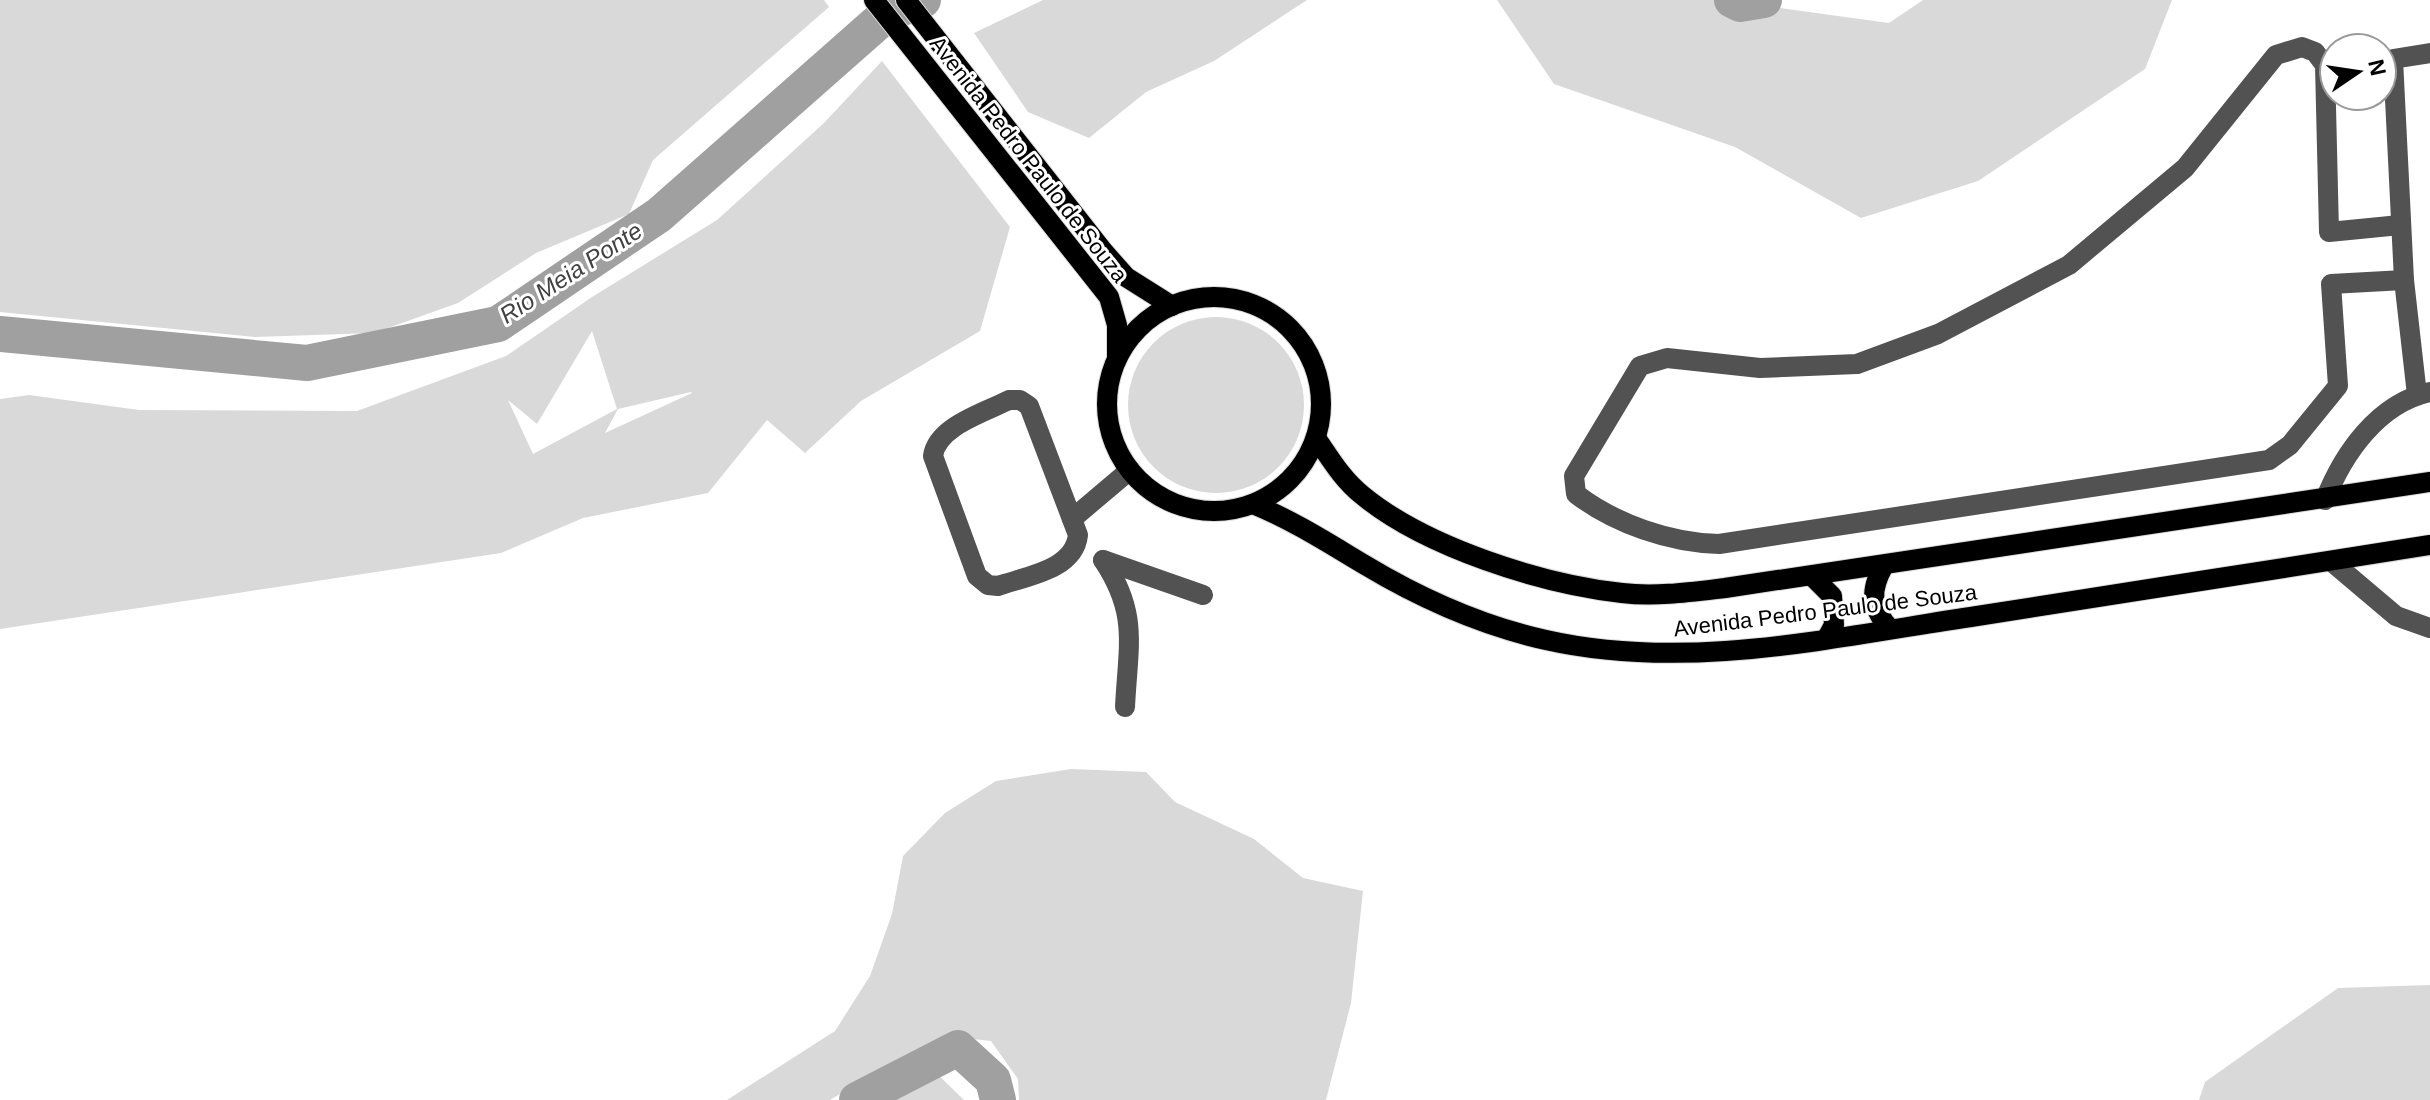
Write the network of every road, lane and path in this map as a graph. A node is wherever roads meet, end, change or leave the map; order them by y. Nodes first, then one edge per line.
1 (874, 0) edge
2 (906, 0) edge
3 (2430, 53) edge
4 (2400, 225) junction
5 (2404, 280) junction
6 (1172, 306) junction
7 (1117, 359) junction
8 (2423, 393) edge
9 (1316, 438) junction
10 (1130, 470) junction
11 (2430, 482) edge
12 (2325, 500) junction
13 (1253, 504) junction
14 (1072, 519) junction
15 (2430, 545) edge
16 (1077, 550) junction
17 (1103, 560) junction
18 (2331, 561) junction
19 (1884, 565) junction
20 (1812, 576) junction
21 (1203, 595) dead end
22 (2430, 628) edge
23 (1890, 629) junction
24 (1827, 638) junction
25 (1125, 707) dead end

1 - 7 main road, Avenida Pedro Paulo de Souza
2 - 6 main road, Avenida Pedro Paulo de Souza
3 - 4 street
4 - 5 street
4 - 5 street
5 - 8 street
6 - 7 main road
6 - 9 main road
7 - 10 main road
8 - 12 street
9 - 13 main road
9 - 20 main road, Avenida Pedro Paulo de Souza
10 - 13 main road
10 - 14 street
11 - 12 main road, Avenida Pedro Paulo de Souza
12 - 19 main road, Avenida Pedro Paulo de Souza
13 - 24 main road, Avenida Pedro Paulo de Souza
14 - 16 street
14 - 16 street
15 - 18 main road, Avenida Pedro Paulo de Souza
16 - 17 street
17 - 21 street
17 - 25 street
18 - 22 street
18 - 23 main road, Avenida Pedro Paulo de Souza
19 - 20 main road, Avenida Pedro Paulo de Souza
19 - 23 main road
20 - 24 main road
23 - 24 main road, Avenida Pedro Paulo de Souza

